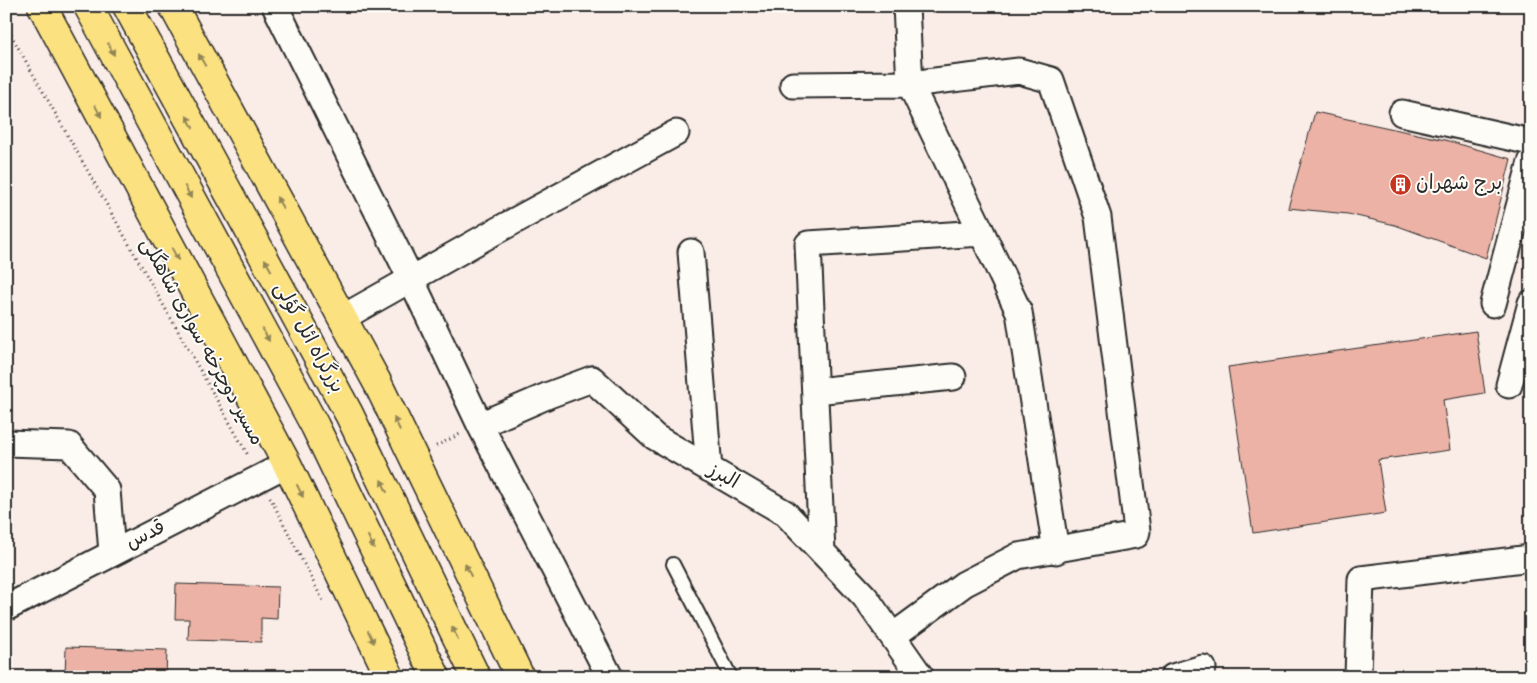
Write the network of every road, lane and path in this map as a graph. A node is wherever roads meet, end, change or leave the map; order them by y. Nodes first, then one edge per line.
1 (42, 6) edge
2 (88, 6) edge
3 (127, 6) edge
4 (173, 6) edge
5 (275, 6) edge
6 (906, 6) edge
7 (6, 26) edge
8 (910, 84) junction
9 (793, 85) dead end
10 (1402, 113) dead end
11 (676, 133) dead end
12 (1531, 142) edge
13 (1531, 162) edge
14 (982, 233) junction
15 (691, 252) dead end
16 (411, 279) junction
17 (1531, 303) edge
18 (1493, 304) dead end
19 (342, 318) junction
20 (953, 377) dead end
21 (1509, 385) dead end
22 (815, 391) junction
23 (480, 425) junction
24 (6, 443) edge
25 (413, 457) junction
26 (287, 464) junction
27 (709, 469) junction
28 (260, 477) junction
29 (1056, 551) junction
30 (822, 552) junction
31 (112, 553) junction
32 (1531, 558) edge
33 (673, 564) dead end
34 (326, 607) dead end
35 (6, 608) edge
36 (893, 636) junction
37 (1203, 668) dead end
38 (390, 677) edge
39 (436, 677) edge
40 (476, 677) edge
41 (520, 677) edge
42 (610, 677) edge
43 (731, 677) edge
44 (921, 677) edge
45 (1173, 677) edge
46 (1358, 677) edge

1 -> 26 highway
2 -> 39 highway, بزرگراه ائل گؤلی
40 -> 3 highway, بزرگراه ائل گؤلی
19 -> 4 highway
5 - 16 street
6 - 8 street
7 - 28 path, مسیر دوچرخه سواری شاهگلی
8 - 9 street
8 - 14 street
8 - 29 street
10 - 12 street
11 - 16 street
13 - 18 street
14 - 22 street
14 - 29 street
15 - 27 street
16 - 19 street
16 - 23 street
17 - 21 street
25 -> 19 highway
20 - 22 street
22 - 30 street
23 - 25 path
23 - 27 street, البرز
23 - 42 street
24 - 31 street
41 -> 25 highway
26 - 28 street, قدس
26 -> 38 highway
27 - 30 street, البرز
28 - 31 street, قدس
28 - 34 path, مسیر دوچرخه سواری شاهگلی
29 - 36 street
30 - 36 street, البرز
31 - 35 street, قدس
32 - 46 street
33 - 43 lane
36 - 44 street, البرز
37 - 45 street

